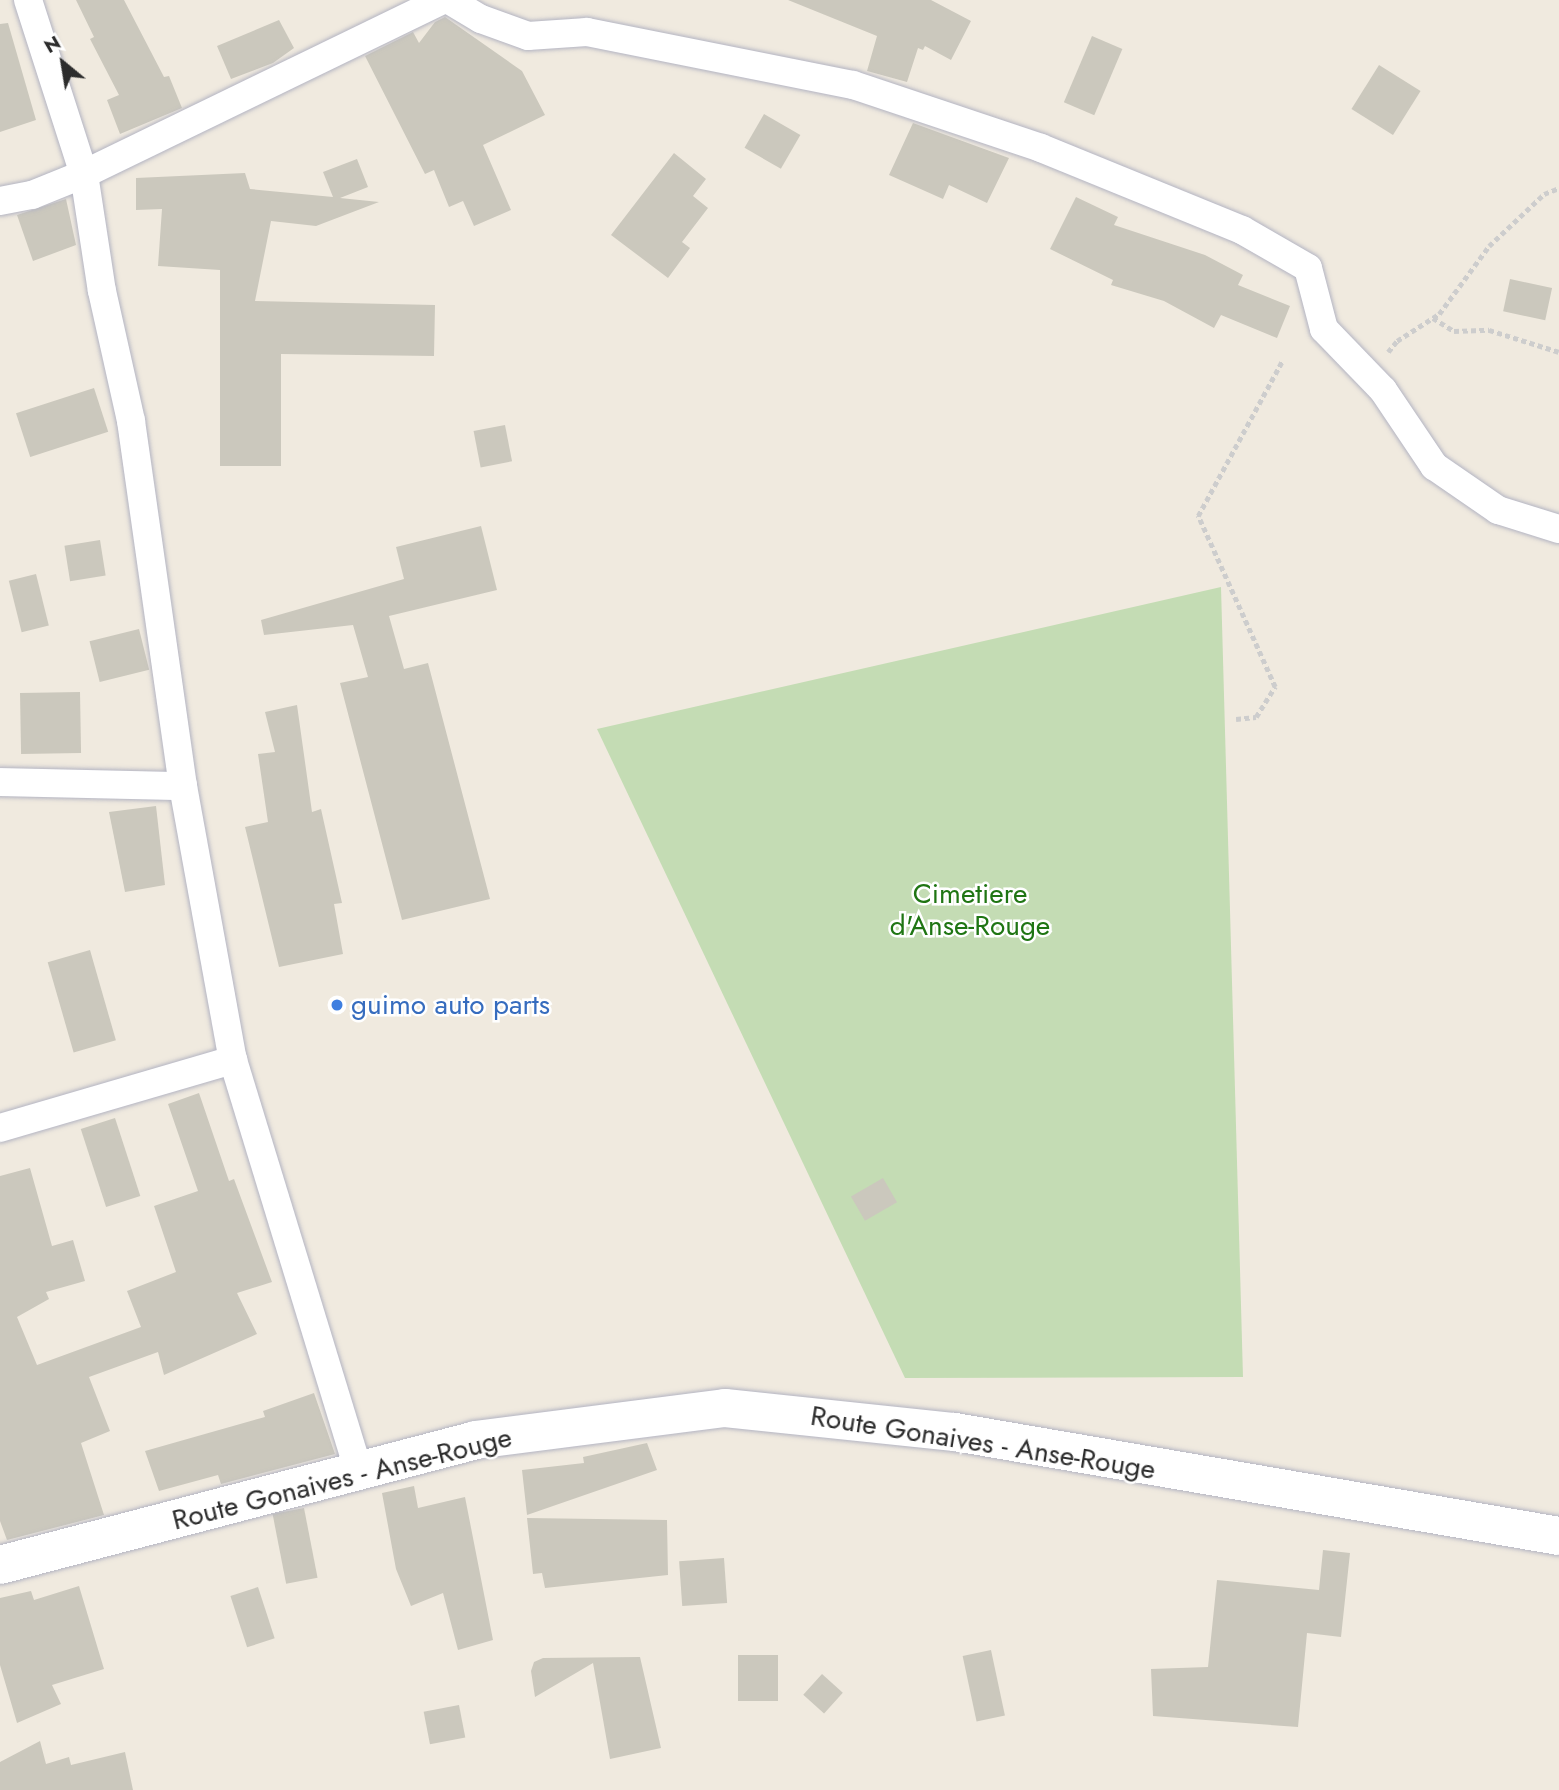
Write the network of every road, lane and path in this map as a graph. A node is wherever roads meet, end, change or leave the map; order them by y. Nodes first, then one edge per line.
1 (28, 0) edge
2 (442, 0) edge
3 (449, 0) edge
4 (85, 174) junction
5 (1559, 188) edge
6 (0, 201) edge
7 (1433, 318) junction
8 (1559, 352) edge
9 (1282, 361) dead end
10 (1369, 376) junction
11 (1559, 529) edge
12 (1236, 719) dead end
13 (0, 782) edge
14 (183, 786) junction
15 (233, 1060) junction
16 (0, 1128) edge
17 (359, 1472) junction
18 (1559, 1536) edge
19 (0, 1565) edge

1 - 4 street
2 - 4 street
3 - 10 street
4 - 6 street
4 - 14 street
5 - 7 path
7 - 8 path
7 - 10 path
9 - 12 path
10 - 11 street
13 - 14 street
14 - 15 street
15 - 16 street
15 - 17 street
17 - 18 main road, Route Gonaives - Anse-Rouge
17 - 19 main road, Route Gonaives - Anse-Rouge

